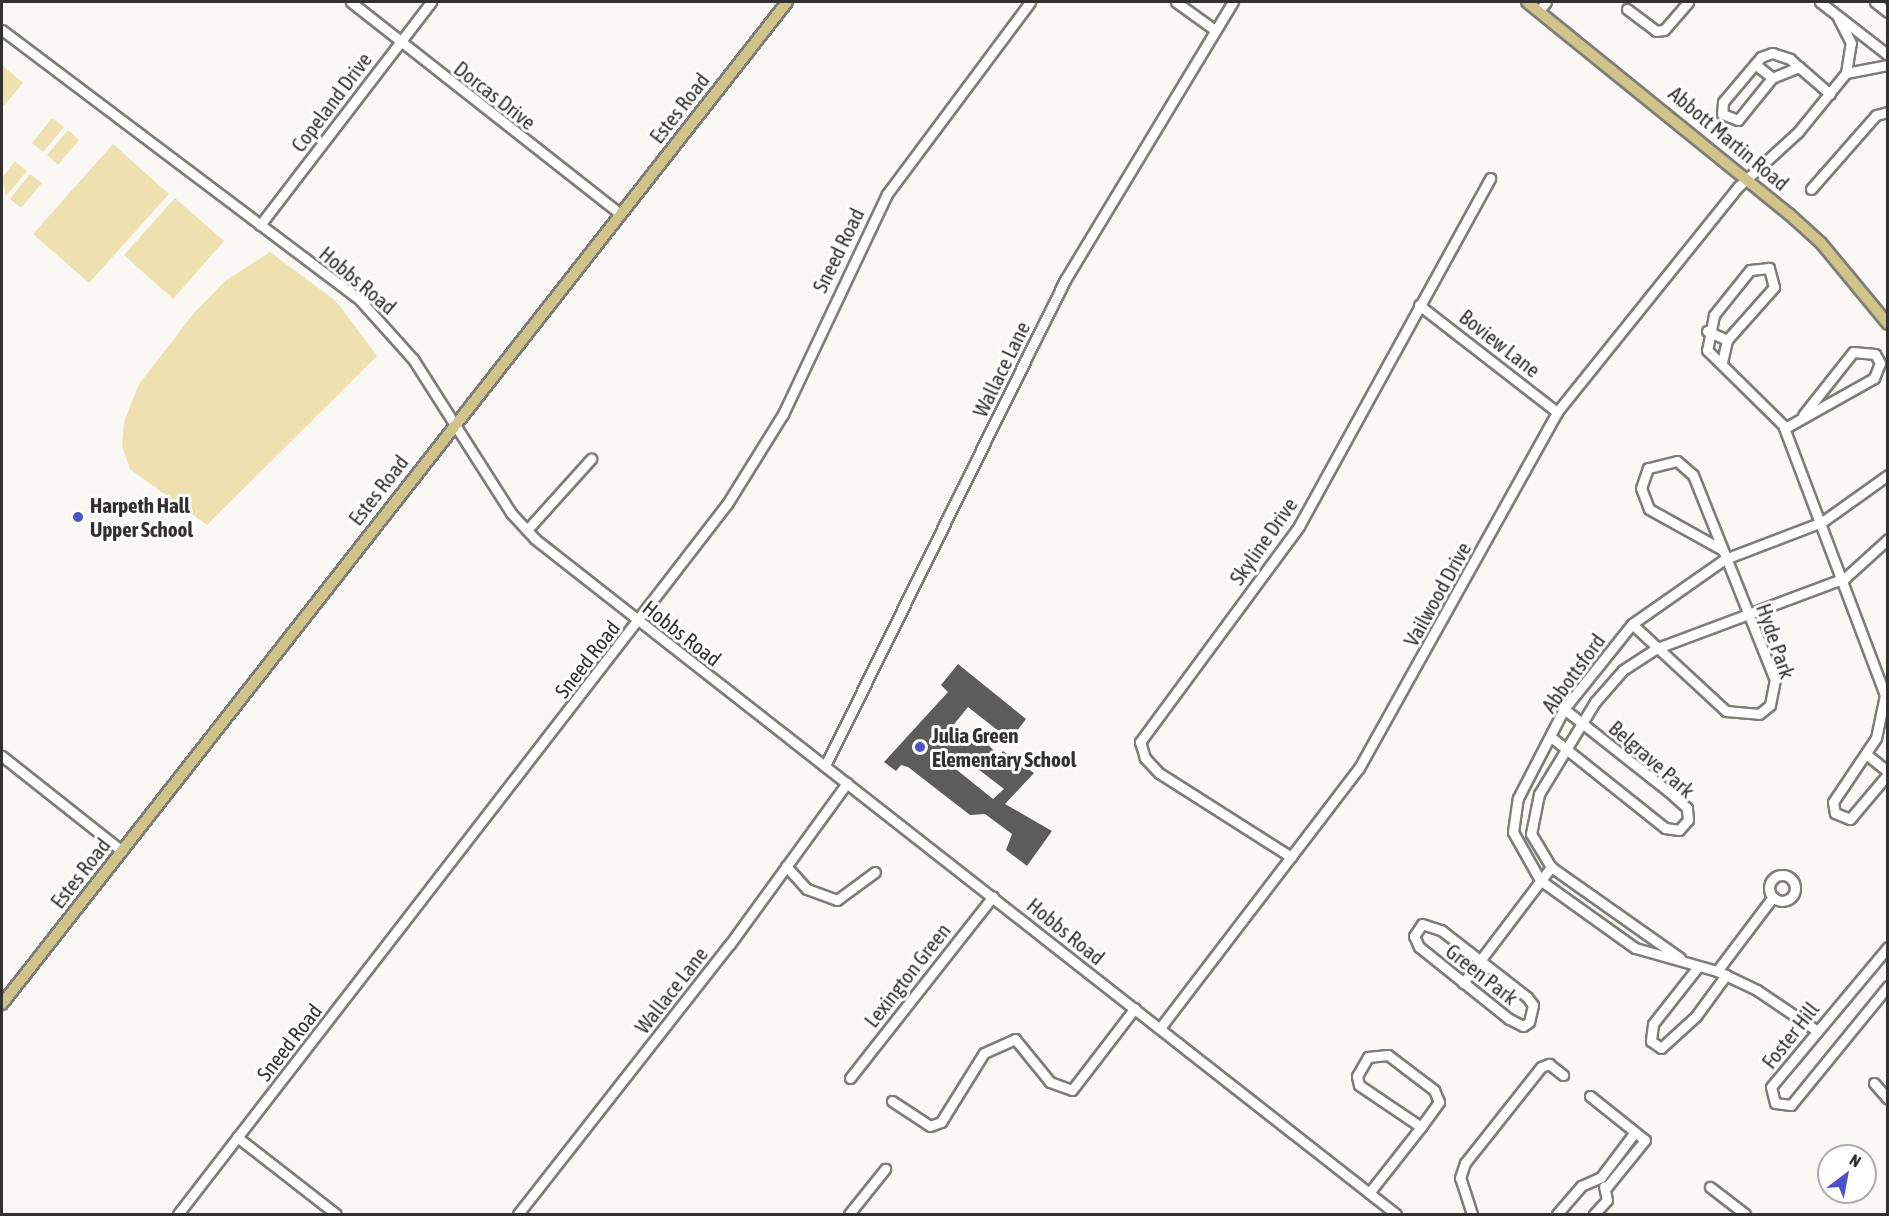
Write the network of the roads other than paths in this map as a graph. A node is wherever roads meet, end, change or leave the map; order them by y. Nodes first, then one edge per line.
1 (351, 2) edge
2 (431, 2) edge
3 (787, 2) edge
4 (1030, 2) edge
5 (1176, 2) edge
6 (1233, 2) edge
7 (1527, 2) edge
8 (1688, 2) edge
9 (1820, 2) edge
10 (1875, 2) edge
11 (1542, 6) edge
12 (1627, 9) dead end
13 (1887, 12) edge
14 (1838, 17) junction
15 (2, 30) edge
16 (1215, 30) junction
17 (398, 42) junction
18 (1887, 55) edge
19 (1755, 64) junction
20 (1887, 65) edge
21 (1799, 67) junction
22 (1846, 73) junction
23 (1772, 78) junction
24 (1830, 94) junction
25 (1887, 112) edge
26 (1490, 178) dead end
27 (1747, 180) junction
28 (1811, 189) dead end
29 (620, 214) junction
30 (260, 225) junction
31 (1419, 305) junction
32 (1887, 324) edge
33 (1707, 331) junction
34 (1727, 340) junction
35 (1722, 362) junction
36 (1557, 412) junction
37 (1803, 416) junction
38 (456, 423) junction
39 (1785, 428) junction
40 (591, 459) dead end
41 (1887, 476) edge
42 (1822, 522) junction
43 (527, 530) junction
44 (1887, 539) edge
45 (1721, 549) junction
46 (1725, 559) junction
47 (1845, 578) junction
48 (1748, 615) junction
49 (638, 623) junction
50 (1632, 624) junction
51 (1654, 649) junction
52 (1884, 678) edge
53 (1564, 709) junction
54 (1581, 723) junction
55 (1551, 737) junction
56 (1565, 747) junction
57 (1866, 754) junction
58 (2, 756) edge
59 (825, 766) junction
60 (1887, 773) edge
61 (847, 783) junction
62 (122, 851) junction
63 (1292, 857) junction
64 (786, 866) junction
65 (1551, 867) junction
66 (875, 872) dead end
67 (1540, 880) junction
68 (993, 896) junction
69 (1773, 897) dead end
70 (1887, 946) edge
71 (1481, 958) junction
72 (1697, 968) junction
73 (1717, 971) junction
74 (1726, 975) junction
75 (1463, 983) junction
76 (1887, 986) edge
77 (2, 1004) edge
78 (1135, 1008) junction
79 (1160, 1028) junction
80 (1816, 1030) junction
81 (1563, 1075) dead end
82 (850, 1078) dead end
83 (1874, 1083) dead end
84 (1590, 1096) dead end
85 (1887, 1098) edge
86 (891, 1101) dead end
87 (1421, 1127) junction
88 (1635, 1132) junction
89 (237, 1137) junction
90 (885, 1169) dead end
91 (1595, 1179) junction
92 (1710, 1187) dead end
93 (1606, 1188) junction
94 (1369, 1193) junction
95 (178, 1215) edge
96 (336, 1215) edge
97 (518, 1215) edge
98 (849, 1215) edge
99 (1396, 1215) edge
100 (1472, 1215) edge
101 (1557, 1215) edge
102 (1594, 1215) edge
103 (1745, 1215) edge

1 - 17 street, Dorcas Drive
2 - 17 street, Copeland Drive
3 - 29 main road, Estes Road
4 - 49 street, Sneed Road
5 - 16 street
6 - 16 street, Wallace Lane
7 - 11 main road, Abbott Martin Road
8 - 12 street
9 - 14 street
10 - 13 street
11 - 27 main road, Abbott Martin Road
14 - 18 street
14 - 22 street
15 - 30 street, Hobbs Road
16 - 59 street, Wallace Lane
17 - 29 street, Dorcas Drive
17 - 30 street, Copeland Drive
19 - 21 street
19 - 23 street
19 - 23 street
20 - 22 street
21 - 23 street
21 - 24 street
22 - 24 street, Vailwood Drive
24 - 27 street, Vailwood Drive
25 - 28 street
26 - 31 street, Skyline Drive
27 - 32 main road, Abbott Martin Road
27 - 36 street, Vailwood Drive
29 - 38 main road, Estes Road
30 - 38 street, Hobbs Road
31 - 36 street, Boview Lane
31 - 63 street, Skyline Drive
33 - 34 street
33 - 34 street
33 - 35 street
34 - 35 street
35 - 39 street
36 - 63 street, Vailwood Drive
37 - 37 street
37 - 39 street
38 - 43 street, Hobbs Road
38 - 62 main road, Estes Road
39 - 42 street
40 - 43 street
41 - 42 street, Abbottsford
42 - 46 street, Abbottsford
42 - 47 street
43 - 49 street, Hobbs Road
44 - 47 street, Abbottsford
45 - 45 street, Hyde Park
45 - 46 street, Hyde Park
46 - 48 street, Hyde Park
46 - 50 street, Abbottsford
47 - 48 street, Abbottsford
47 - 52 street
48 - 51 street, Abbottsford
48 - 51 street, Hyde Park
49 - 59 street, Hobbs Road
49 - 89 street, Sneed Road
50 - 51 street, Hyde Park
50 - 53 street, Abbottsford
51 - 54 street, Abbottsford
52 - 57 street
53 - 54 street, Belgrave Park
53 - 55 street, Abbottsford
54 - 56 street, Abbottsford
54 - 56 street, Belgrave Park
55 - 56 street, Belgrave Park
55 - 67 street, Abbottsford
56 - 65 street, Abbottsford
57 - 60 street
57 - 60 street
58 - 62 street
59 - 61 street, Hobbs Road
61 - 64 street, Wallace Lane
61 - 68 street, Hobbs Road
62 - 77 main road, Estes Road
63 - 79 street, Vailwood Drive
64 - 66 street
64 - 97 street, Wallace Lane
65 - 67 street
65 - 72 street, Abbottsford
67 - 71 street
67 - 72 street, Abbottsford
68 - 78 street, Hobbs Road
68 - 82 street, Lexington Green
69 - 73 street
70 - 80 street, Foster Hill
71 - 75 street
71 - 75 street, Green Park
71 - 75 street, Green Park
72 - 73 street, Abbottsford
72 - 74 street
73 - 74 street, Abbottsford
74 - 80 street, Abbottsford
76 - 80 street, Foster Hill
78 - 79 street, Hobbs Road
78 - 86 street
79 - 94 street, Hobbs Road
81 - 100 street
83 - 85 street
84 - 88 street
87 - 87 street
87 - 94 street
88 - 91 street
88 - 93 street
89 - 95 street, Sneed Road
89 - 96 street
90 - 98 street
91 - 93 street
91 - 101 street
92 - 103 street
93 - 102 street
94 - 99 street, Hobbs Road

